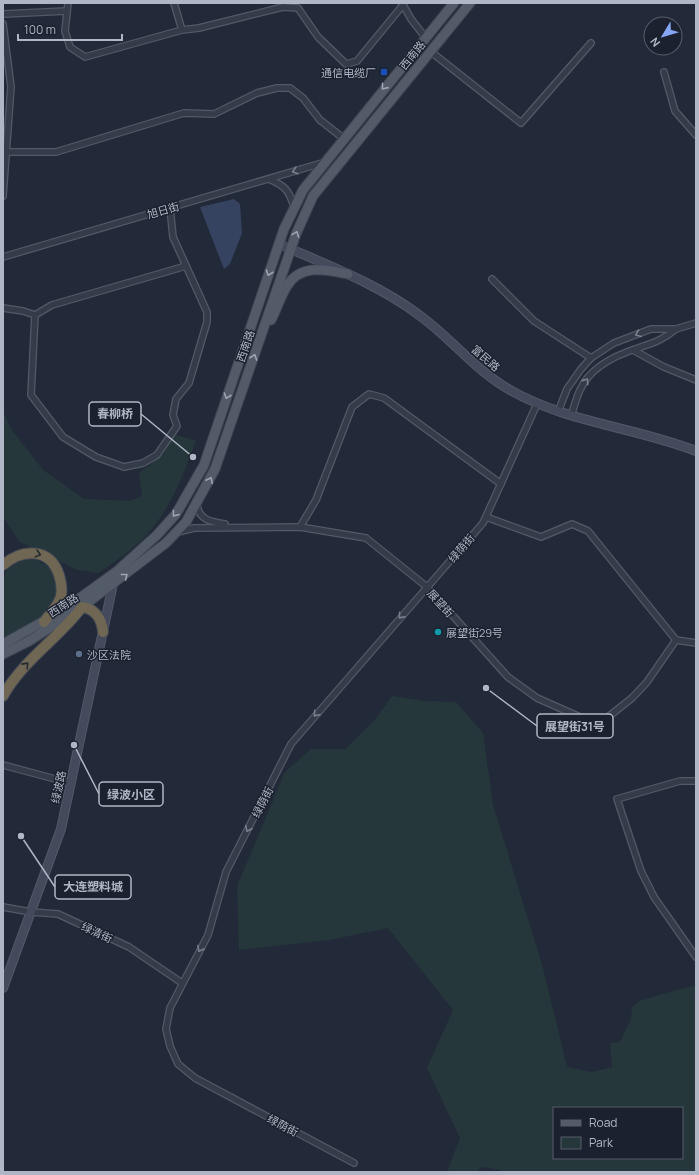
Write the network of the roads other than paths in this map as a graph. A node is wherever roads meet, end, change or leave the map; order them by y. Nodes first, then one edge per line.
1 (68, 3) edge
2 (174, 3) edge
3 (454, 3) edge
4 (470, 3) edge
5 (403, 4) edge
6 (67, 11) junction
7 (3, 14) edge
8 (3, 24) edge
9 (182, 30) junction
10 (425, 37) junction
11 (591, 43) dead end
12 (430, 51) junction
13 (664, 72) dead end
14 (696, 135) edge
15 (343, 138) junction
16 (6, 152) junction
17 (322, 163) junction
18 (268, 179) junction
19 (3, 196) edge
20 (294, 207) junction
21 (170, 208) junction
22 (279, 244) junction
23 (291, 249) junction
24 (3, 257) edge
25 (186, 266) junction
26 (348, 274) junction
27 (492, 279) dead end
28 (3, 308) edge
29 (35, 315) junction
30 (696, 323) edge
31 (676, 329) junction
32 (261, 334) junction
33 (633, 350) junction
34 (591, 358) junction
35 (696, 380) edge
36 (537, 404) junction
37 (558, 412) junction
38 (571, 416) junction
39 (696, 452) edge
40 (502, 484) junction
41 (197, 503) junction
42 (486, 517) junction
43 (243, 527) junction
44 (300, 527) junction
45 (176, 532) junction
46 (3, 565) edge
47 (113, 584) junction
48 (427, 587) junction
49 (82, 607) junction
50 (44, 622) junction
51 (102, 632) junction
52 (676, 640) junction
53 (17, 642) junction
54 (696, 643) edge
55 (3, 644) edge
56 (3, 654) edge
57 (3, 696) edge
58 (3, 765) edge
59 (696, 781) edge
60 (70, 782) junction
61 (3, 907) edge
62 (31, 912) junction
63 (696, 957) edge
64 (182, 983) junction
65 (3, 988) edge
66 (354, 1163) dead end

1 - 6 street
2 - 9 street
3 - 10 main road, 西南路
4 - 12 main road, 西南路
5 - 9 street
5 - 10 street
6 - 7 street
6 - 9 street
8 - 16 street
10 -> 15 main road, 西南路
11 - 12 street
23 -> 12 main road, 西南路
13 - 14 street
15 - 16 street
15 - 17 main road, 西南路
16 - 19 street
17 -> 18 street, 旭日街
17 - 20 main road, 西南路
18 - 20 street
18 - 21 street, 旭日街
20 - 22 main road, 西南路
21 - 24 street, 旭日街
21 - 25 street
22 - 23 street, 富民路
22 -> 50 main road, 西南路
23 - 26 street, 富民路
23 - 32 main road, 西南路
25 - 29 street
25 - 29 street
26 - 32 main road
26 - 36 street, 富民路
27 - 34 street
28 - 29 street
30 - 31 street
31 - 33 street
31 -> 34 street
41 -> 32 main road, 西南路
33 - 35 street
38 -> 33 street
34 - 37 street
36 - 37 street, 富民路
36 - 40 street, 绿荫街
37 - 38 street, 富民路
38 - 39 street, 富民路
40 - 42 street, 绿荫街
40 - 44 street
41 - 43 street
41 - 45 main road, 西南路
42 - 48 street, 绿荫街
42 - 52 street
43 - 44 street, 展望街
43 - 45 street, 展望街
44 - 48 street, 展望街
47 -> 45 main road, 西南路
46 -> 50 highway
47 - 49 main road, 西南路
47 - 51 street, 绿波路
48 - 52 street, 展望街
48 -> 64 street, 绿荫街
49 - 51 highway
49 - 53 main road, 西南路
57 -> 49 highway
50 - 53 main road, 西南路
51 - 60 street, 绿波路
52 - 54 street
53 - 55 main road, 西南路
53 - 56 main road, 西南路
58 - 60 street
59 - 63 street
60 - 62 street, 绿波路
61 - 62 street, 绿清街
62 - 64 street, 绿清街
62 - 65 street, 绿波路
64 - 66 street, 绿荫街

